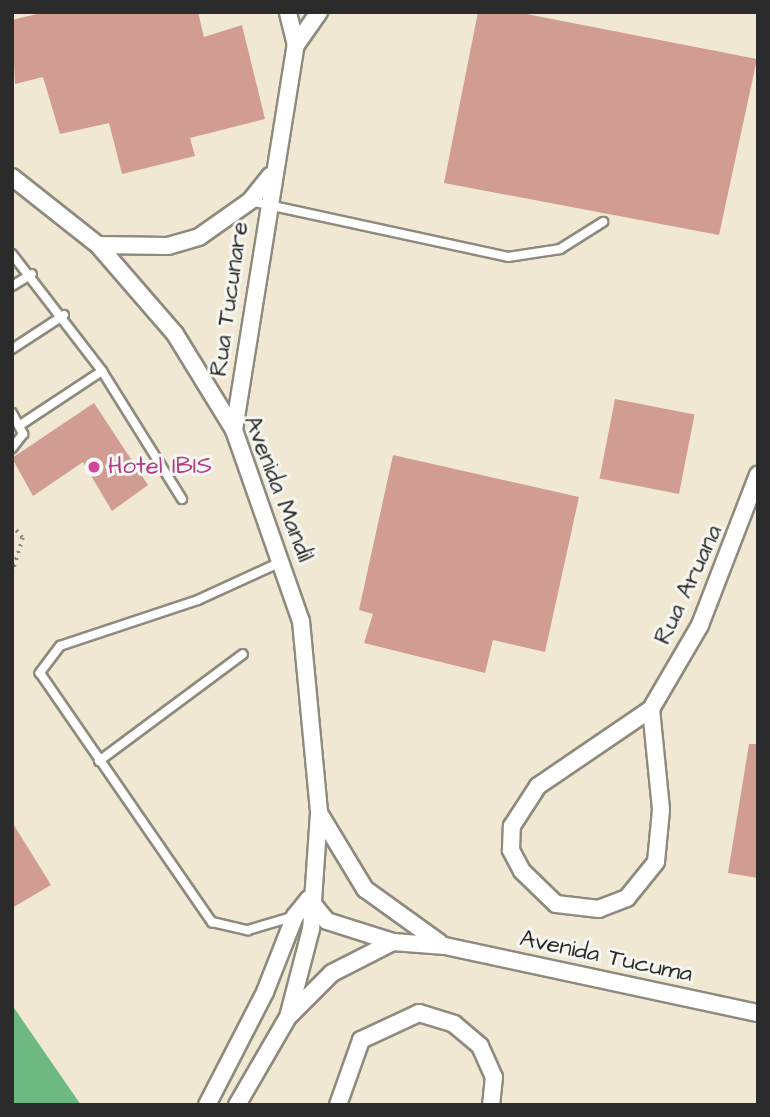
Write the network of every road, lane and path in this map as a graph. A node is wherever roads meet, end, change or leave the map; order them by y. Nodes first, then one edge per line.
1 (288, 12) edge
2 (319, 12) edge
3 (296, 45) junction
4 (271, 175) junction
5 (12, 177) edge
6 (250, 201) junction
7 (267, 204) junction
8 (603, 222) dead end
9 (98, 245) junction
10 (12, 254) edge
11 (32, 274) junction
12 (12, 286) edge
13 (64, 315) junction
14 (12, 349) edge
15 (102, 371) junction
16 (12, 413) edge
17 (23, 423) junction
18 (234, 430) junction
19 (12, 448) edge
20 (758, 475) edge
21 (182, 499) dead end
22 (12, 525) edge
23 (283, 561) junction
24 (12, 573) edge
25 (243, 654) dead end
26 (651, 709) junction
27 (99, 761) junction
28 (319, 813) junction
29 (309, 899) junction
30 (295, 916) junction
31 (393, 942) junction
32 (445, 946) junction
33 (758, 1013) edge
34 (288, 1017) junction
35 (207, 1105) edge
36 (237, 1105) edge
37 (338, 1105) edge
38 (491, 1105) edge

1 - 3 street, Rua Tucunare
2 - 3 street, Rua Tucunare
3 - 4 street, Rua Tucunare
4 - 6 street, Rua Tucunare
4 - 7 street, Rua Tucunare
5 - 9 street, Avenida Mandil
6 - 7 lane
6 - 9 street, Rua Tucunare
7 - 8 lane
7 - 18 street, Rua Tucunare
9 - 18 street, Avenida Mandil
10 - 11 lane
11 - 12 lane
11 - 13 lane
13 - 14 lane
13 - 15 lane
15 - 17 lane
15 - 21 lane
16 - 17 lane
17 - 19 lane
18 - 23 street, Avenida Mandil
20 - 26 street, Rua Aruana
22 - 24 path
23 - 27 lane
23 - 28 street, Avenida Mandil
25 - 27 lane
26 - 26 street, Rua Aruana
27 - 30 lane
28 - 29 street, Avenida Mandil
28 - 32 street, Avenida Tucuma
29 - 30 street
29 - 31 street, Avenida Tucuma
29 - 34 street, Avenida Mandil
30 - 35 street
31 - 32 street, Avenida Tucuma
31 - 34 street
32 - 33 street, Avenida Tucuma
34 - 36 street, Avenida Mandil
37 - 38 street

